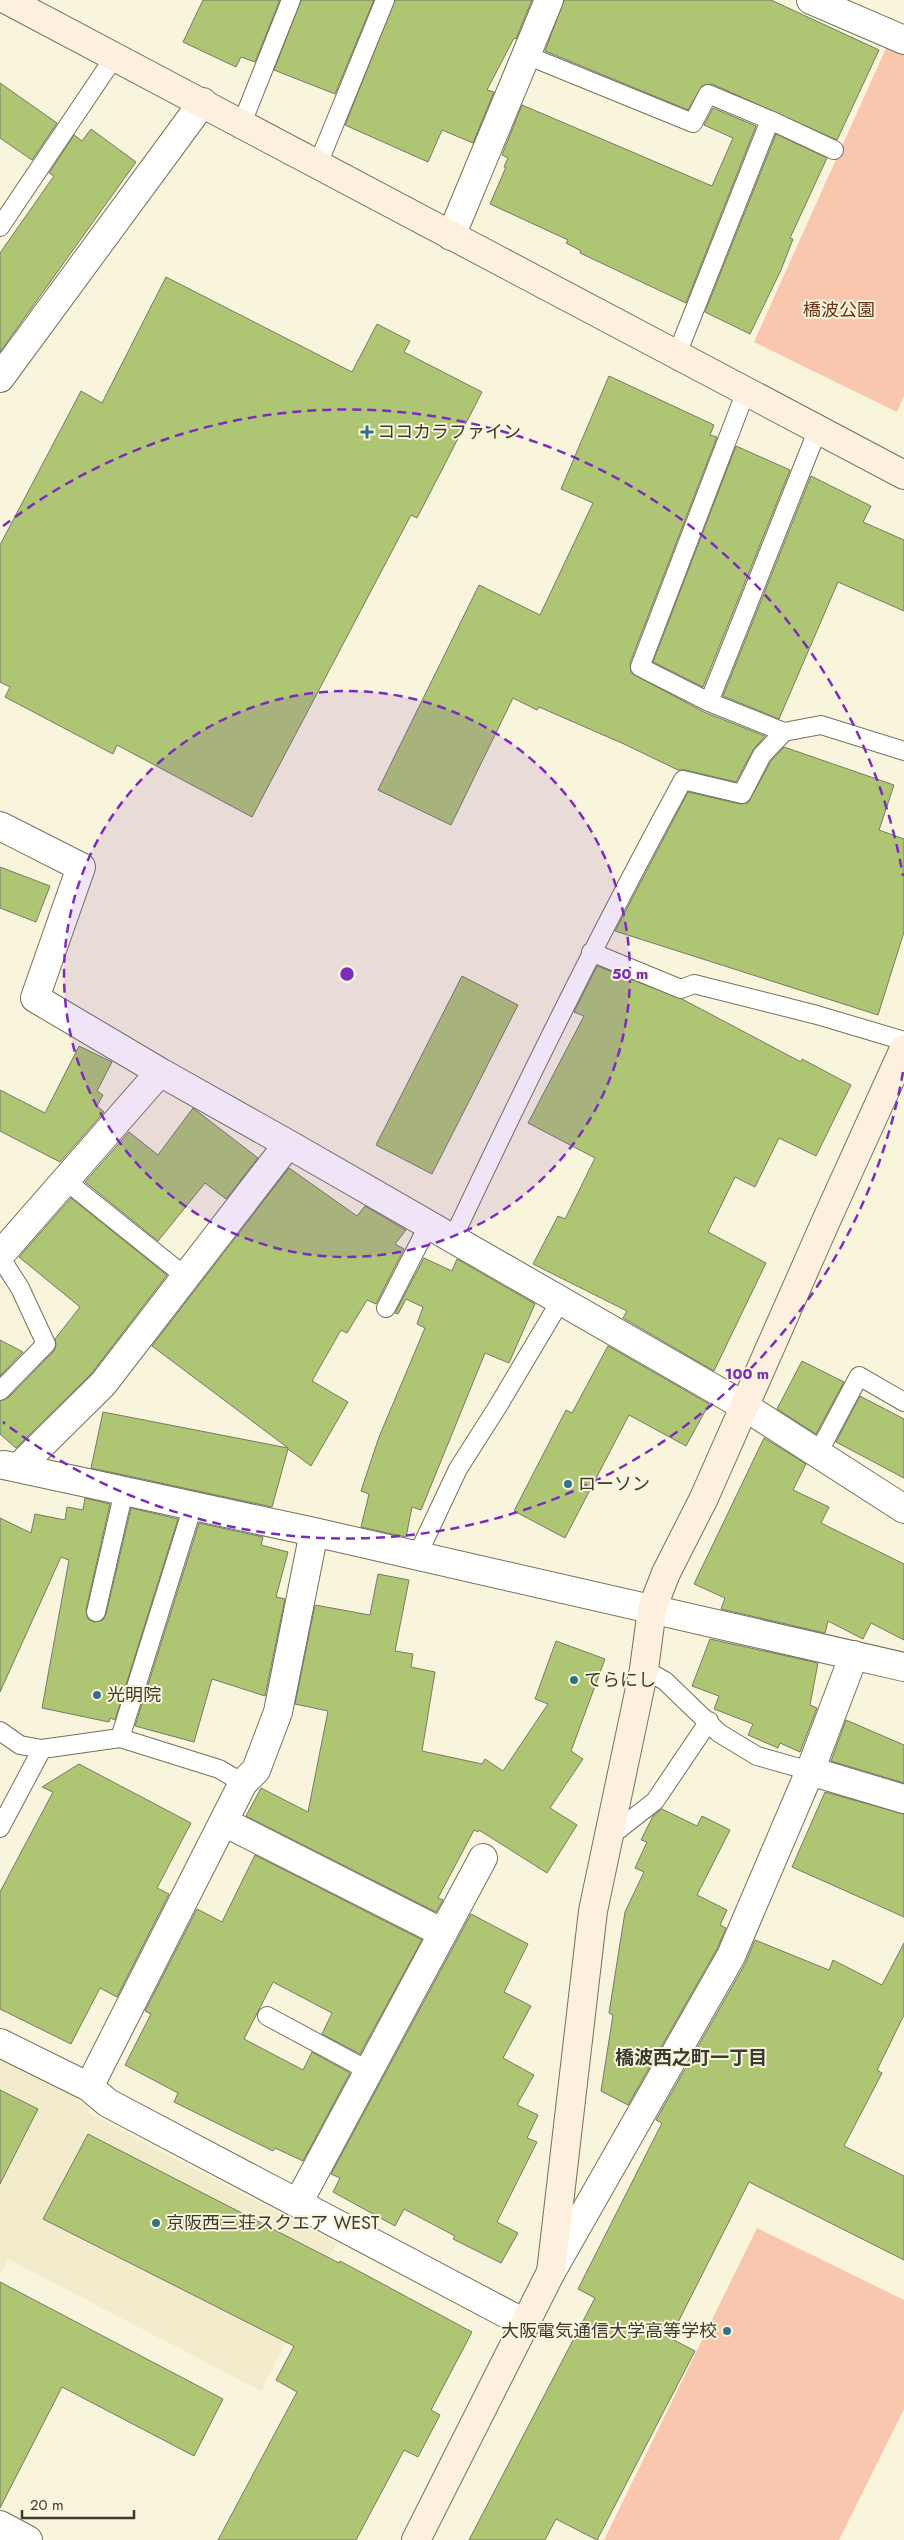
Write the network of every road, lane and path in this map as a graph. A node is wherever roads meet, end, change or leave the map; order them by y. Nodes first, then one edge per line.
1 (8, 0) edge
2 (291, 0) edge
3 (385, 0) edge
4 (549, 0) edge
5 (811, 0) edge
6 (904, 40) edge
7 (526, 55) junction
8 (115, 56) junction
9 (203, 102) junction
10 (770, 120) junction
11 (242, 123) junction
12 (834, 150) dead end
13 (318, 164) junction
14 (0, 227) edge
15 (451, 236) junction
16 (677, 354) junction
17 (0, 378) edge
18 (746, 391) junction
19 (818, 429) junction
20 (904, 475) edge
21 (709, 702) junction
22 (784, 732) junction
23 (904, 752) edge
24 (0, 826) edge
25 (590, 952) junction
26 (904, 1041) edge
27 (904, 1049) edge
28 (160, 1072) junction
29 (288, 1144) junction
30 (65, 1180) junction
31 (429, 1224) junction
32 (453, 1238) junction
33 (0, 1256) edge
34 (186, 1277) junction
35 (561, 1300) junction
36 (386, 1308) dead end
37 (0, 1390) edge
38 (904, 1402) edge
39 (744, 1406) junction
40 (817, 1454) junction
41 (9, 1466) edge
42 (124, 1492) junction
43 (193, 1506) junction
44 (904, 1508) edge
45 (314, 1532) junction
46 (417, 1556) junction
47 (652, 1609) junction
48 (96, 1612) dead end
49 (854, 1655) junction
50 (904, 1667) edge
51 (644, 1669) junction
52 (709, 1721) junction
53 (0, 1730) edge
54 (120, 1738) junction
55 (42, 1749) junction
56 (810, 1771) junction
57 (243, 1783) junction
58 (904, 1799) edge
59 (224, 1822) junction
60 (0, 1828) edge
61 (609, 1837) junction
62 (483, 1858) dead end
63 (443, 1933) junction
64 (267, 2016) dead end
65 (0, 2043) edge
66 (369, 2071) junction
67 (89, 2087) junction
68 (298, 2203) junction
69 (551, 2272) junction
70 (526, 2324) junction
71 (0, 2524) edge
72 (28, 2540) edge
73 (416, 2540) edge

1 - 8 street
2 - 11 lane
3 - 13 lane
4 - 7 street
5 - 6 street
7 - 10 lane
7 - 15 street
8 - 9 street
8 - 14 lane
9 - 11 street
9 - 17 street
10 - 12 lane
10 - 16 lane
11 - 13 street
13 - 15 street
15 - 16 street
16 - 18 street
18 - 19 street
18 - 21 lane
19 - 20 street
19 - 21 lane
21 - 22 lane
22 - 23 lane
22 - 25 lane
24 - 28 street
25 - 26 lane
25 - 32 lane
27 - 39 street
28 - 29 street
28 - 30 street
29 - 31 street
29 - 34 street
30 - 33 street
30 - 34 lane
31 - 32 street
31 - 36 lane
32 - 35 street
33 - 37 lane
34 - 41 street
35 - 39 street
35 - 46 lane
38 - 40 lane
39 - 40 street
39 - 47 street
40 - 44 street
41 - 42 street
42 - 43 street
42 - 48 lane
43 - 45 street
43 - 54 lane
45 - 46 street
45 - 57 street
46 - 47 street
47 - 49 street
47 - 51 street
49 - 50 street
49 - 56 street
51 - 52 lane
51 - 61 street
52 - 56 lane
52 - 61 lane
53 - 55 lane
54 - 55 lane
54 - 57 lane
55 - 60 lane
56 - 58 street
56 - 69 street
57 - 59 street
59 - 63 street
59 - 67 street
61 - 69 street
62 - 63 street
63 - 66 street
64 - 66 lane
65 - 67 street
66 - 68 street
67 - 68 street
68 - 70 street
69 - 70 street
70 - 73 street
71 - 72 street

